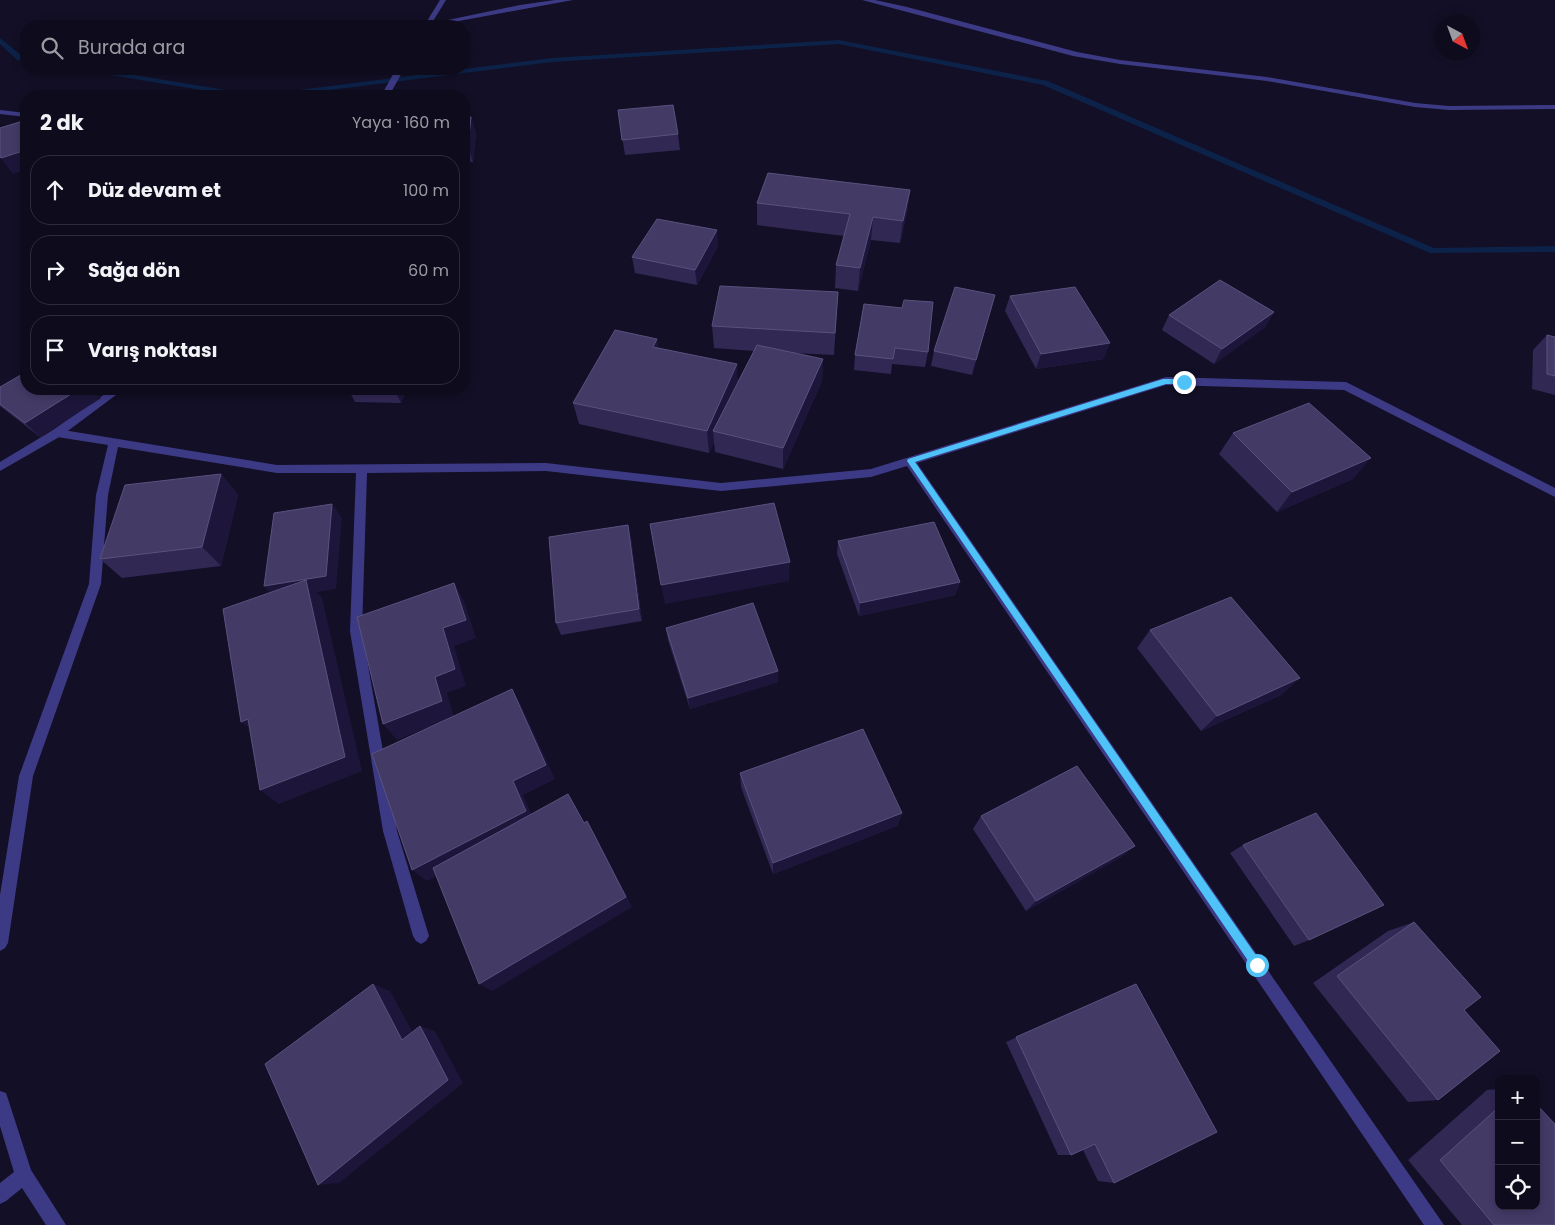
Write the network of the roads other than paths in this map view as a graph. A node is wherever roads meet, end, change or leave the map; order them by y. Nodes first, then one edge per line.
1 (443, 0) edge
2 (570, 0) edge
3 (865, 0) edge
4 (431, 20) edge
5 (455, 20) edge
6 (397, 75) edge
7 (388, 90) edge
8 (1555, 108) edge
9 (0, 112) edge
10 (20, 115) edge
11 (111, 395) edge
12 (57, 433) junction
13 (114, 442) junction
14 (910, 461) junction
15 (0, 467) edge
16 (362, 468) junction
17 (1555, 493) edge
18 (420, 936) dead end
19 (0, 943) edge
20 (0, 1099) edge
21 (24, 1174) junction
22 (0, 1194) edge
23 (57, 1225) edge
24 (1435, 1225) edge

1 - 4 street
2 - 5 street
3 - 8 street
6 - 7 street
9 - 10 street
11 - 12 street
12 - 13 street
12 - 15 street
13 - 16 street
13 - 19 street
14 - 16 street
14 - 17 street
14 - 24 street
16 - 18 street
20 - 21 street
21 - 22 street
21 - 23 street

